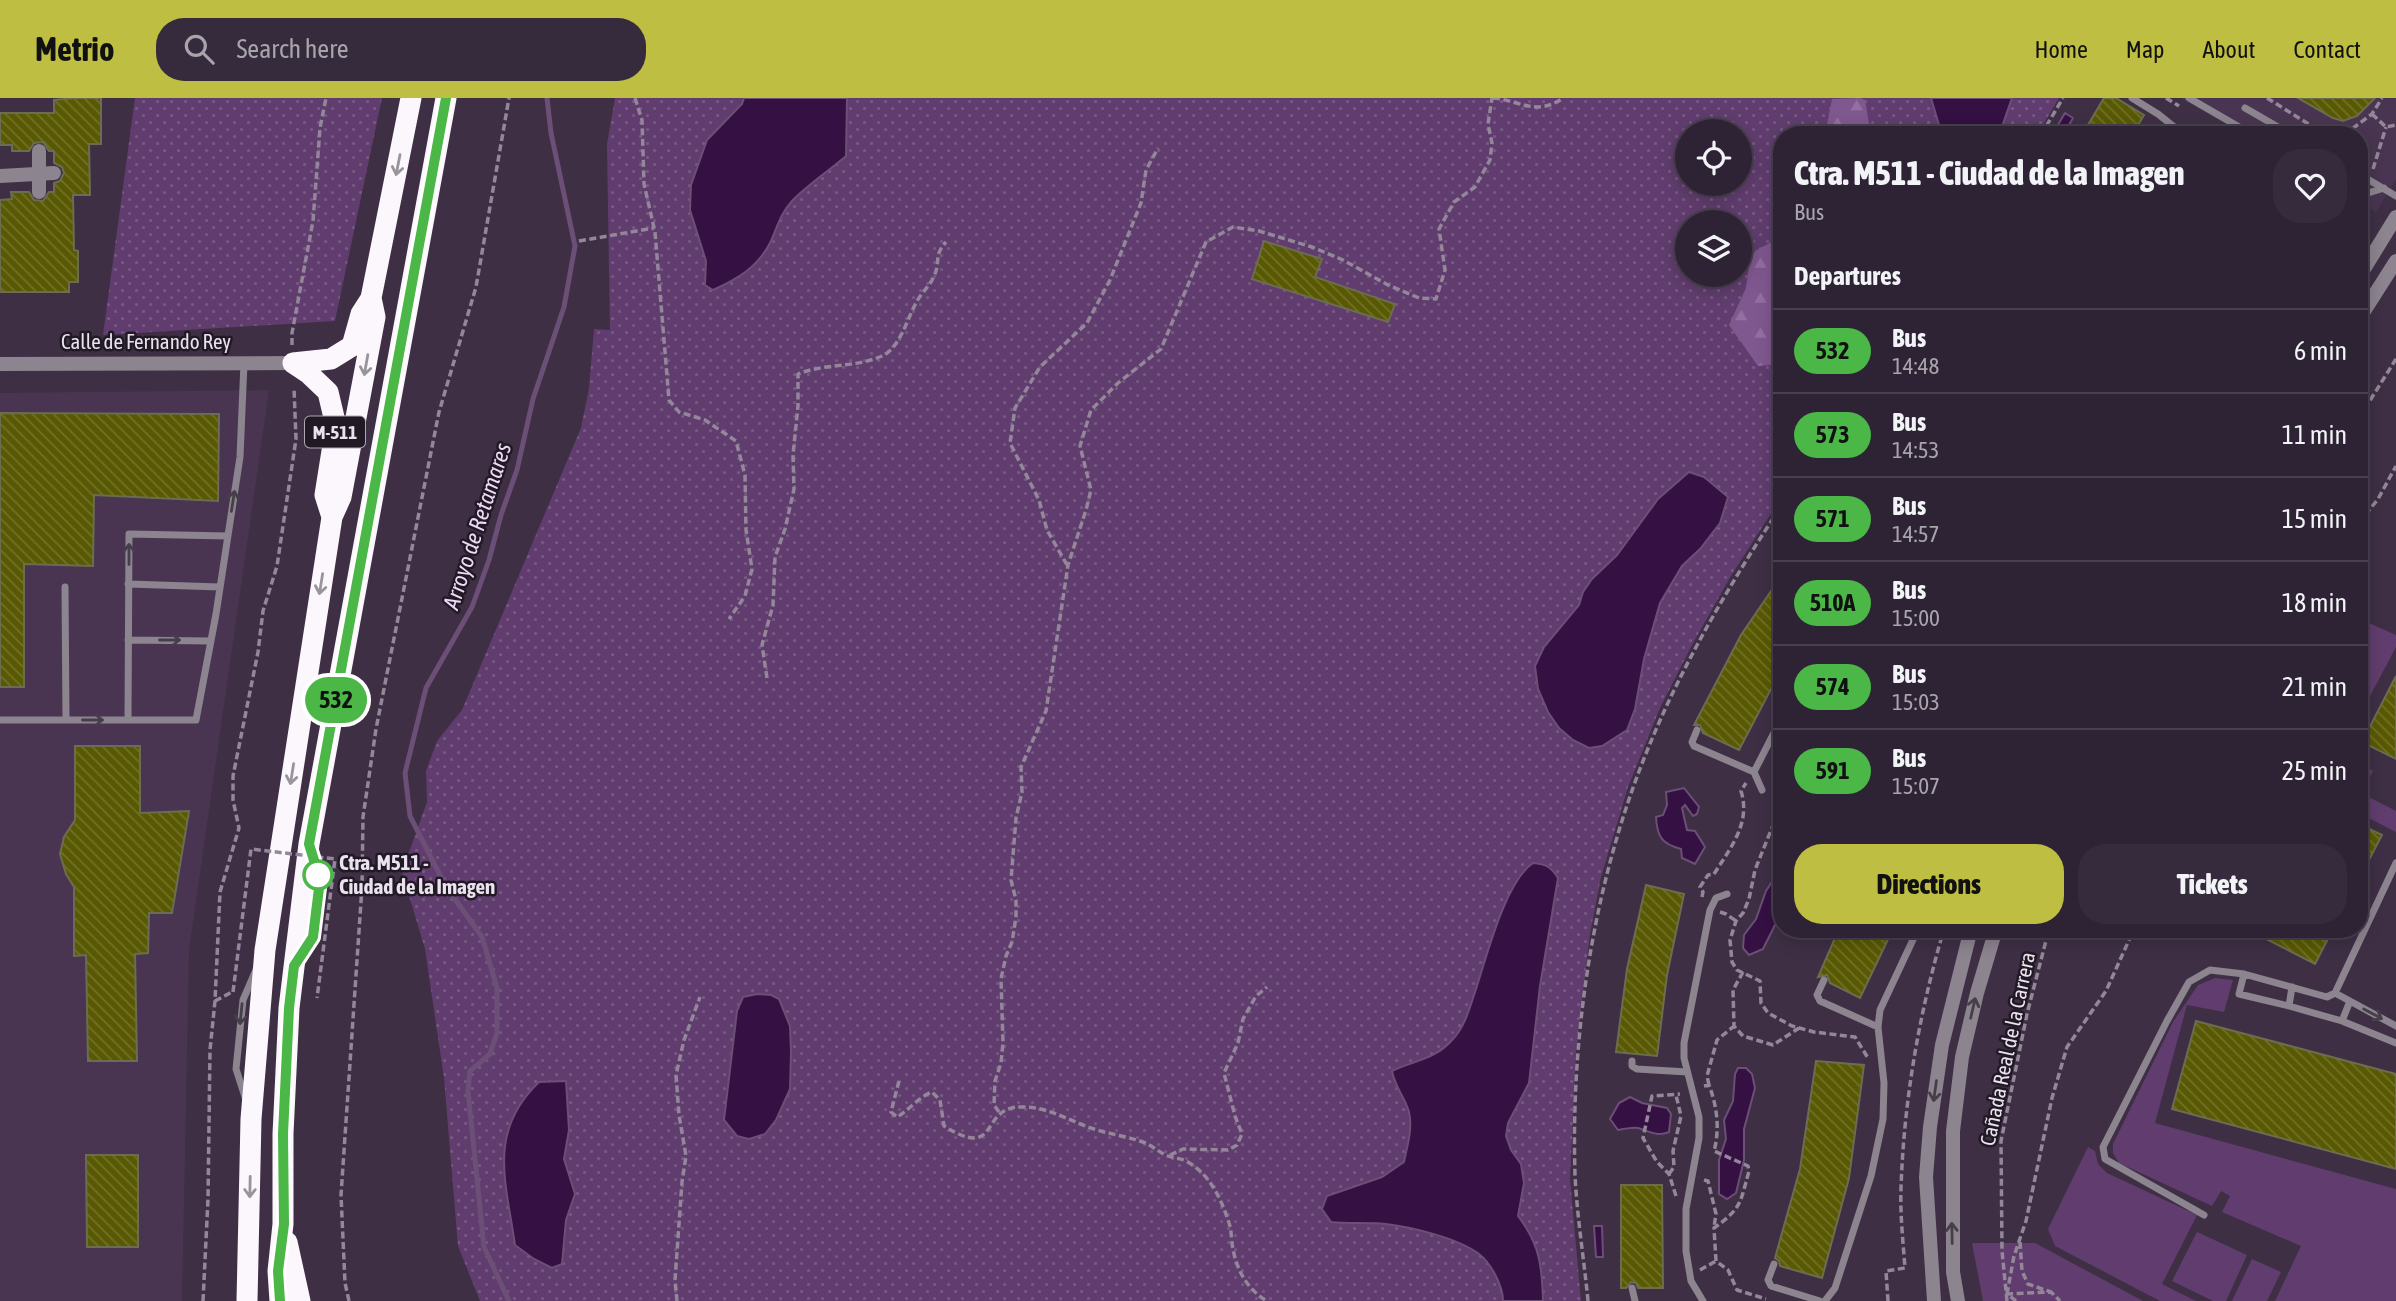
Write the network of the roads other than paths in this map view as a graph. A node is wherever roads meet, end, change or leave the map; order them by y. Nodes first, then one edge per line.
1 (411, 98) edge
2 (446, 98) edge
3 (2132, 98) edge
4 (2189, 98) edge
5 (2245, 108) dead end
6 (2173, 126) edge
7 (2237, 126) edge
8 (2276, 126) edge
9 (39, 151) dead end
10 (54, 173) dead end
11 (39, 174) junction
12 (0, 176) edge
13 (2368, 179) edge
14 (2384, 188) junction
15 (39, 192) dead end
16 (2368, 193) edge
17 (2396, 195) edge
18 (2396, 217) edge
19 (2396, 261) edge
20 (2368, 262) edge
21 (372, 298) junction
22 (2368, 305) edge
23 (244, 363) junction
24 (293, 363) junction
25 (0, 364) edge
26 (332, 517) junction
27 (228, 536) junction
28 (128, 584) junction
29 (65, 587) dead end
30 (220, 587) junction
31 (128, 640) junction
32 (211, 641) junction
33 (0, 720) edge
34 (66, 720) junction
35 (128, 720) junction
36 (1697, 730) dead end
37 (1773, 735) edge
38 (1754, 772) junction
39 (1762, 790) dead end
40 (2396, 863) edge
41 (1727, 894) dead end
42 (2368, 921) edge
43 (1914, 938) edge
44 (1969, 938) edge
45 (1993, 938) edge
46 (2360, 938) edge
47 (2244, 974) junction
48 (1824, 980) dead end
49 (2292, 987) junction
50 (2335, 993) junction
51 (2350, 1002) junction
52 (2289, 1006) junction
53 (2342, 1021) junction
54 (2396, 1026) edge
55 (1878, 1027) junction
56 (2396, 1043) edge
57 (1632, 1061) dead end
58 (1687, 1072) junction
59 (2204, 1215) dead end
60 (284, 1224) junction
61 (1774, 1264) dead end
62 (1632, 1288) dead end
63 (247, 1301) edge
64 (280, 1301) edge
65 (300, 1301) edge
66 (1635, 1301) edge
67 (1703, 1301) edge
68 (1823, 1301) edge
69 (1934, 1301) edge
70 (1958, 1301) edge

1 -> 21 highway, M-511
2 - 60 highway, M-511
3 - 6 lane
4 - 7 lane
5 - 8 lane
9 - 11 street
10 - 11 street
11 - 12 street
11 - 15 street
13 - 14 lane
14 - 16 lane
14 - 17 lane
18 - 20 street
19 - 22 street
21 - 24 highway, M-511
21 -> 26 highway, M-511
23 - 24 street, Calle de Fernando Rey
23 - 25 street, Calle de Fernando Rey
27 -> 23 lane
24 - 26 highway, M-511
26 -> 63 highway, M-511
28 -> 27 lane
27 - 30 lane
28 - 30 lane
28 - 31 lane
29 - 34 lane
30 - 32 lane
31 -> 32 lane
31 - 35 lane
32 - 35 lane
33 - 34 lane
34 -> 35 lane
36 - 38 lane
37 - 38 lane
38 - 39 lane
40 - 42 lane
41 - 58 lane
43 - 55 lane
44 -> 69 street
70 -> 45 street
46 - 50 lane
47 - 49 lane
47 - 52 lane
47 - 59 lane
48 - 55 lane
49 - 50 lane
49 - 52 lane
50 - 51 lane
51 - 53 lane
51 -> 54 lane
52 - 53 lane
53 - 56 lane
55 - 68 lane
57 - 58 lane
58 - 67 lane
60 - 64 highway, M-511
60 - 65 highway
61 - 68 lane
62 - 66 lane

